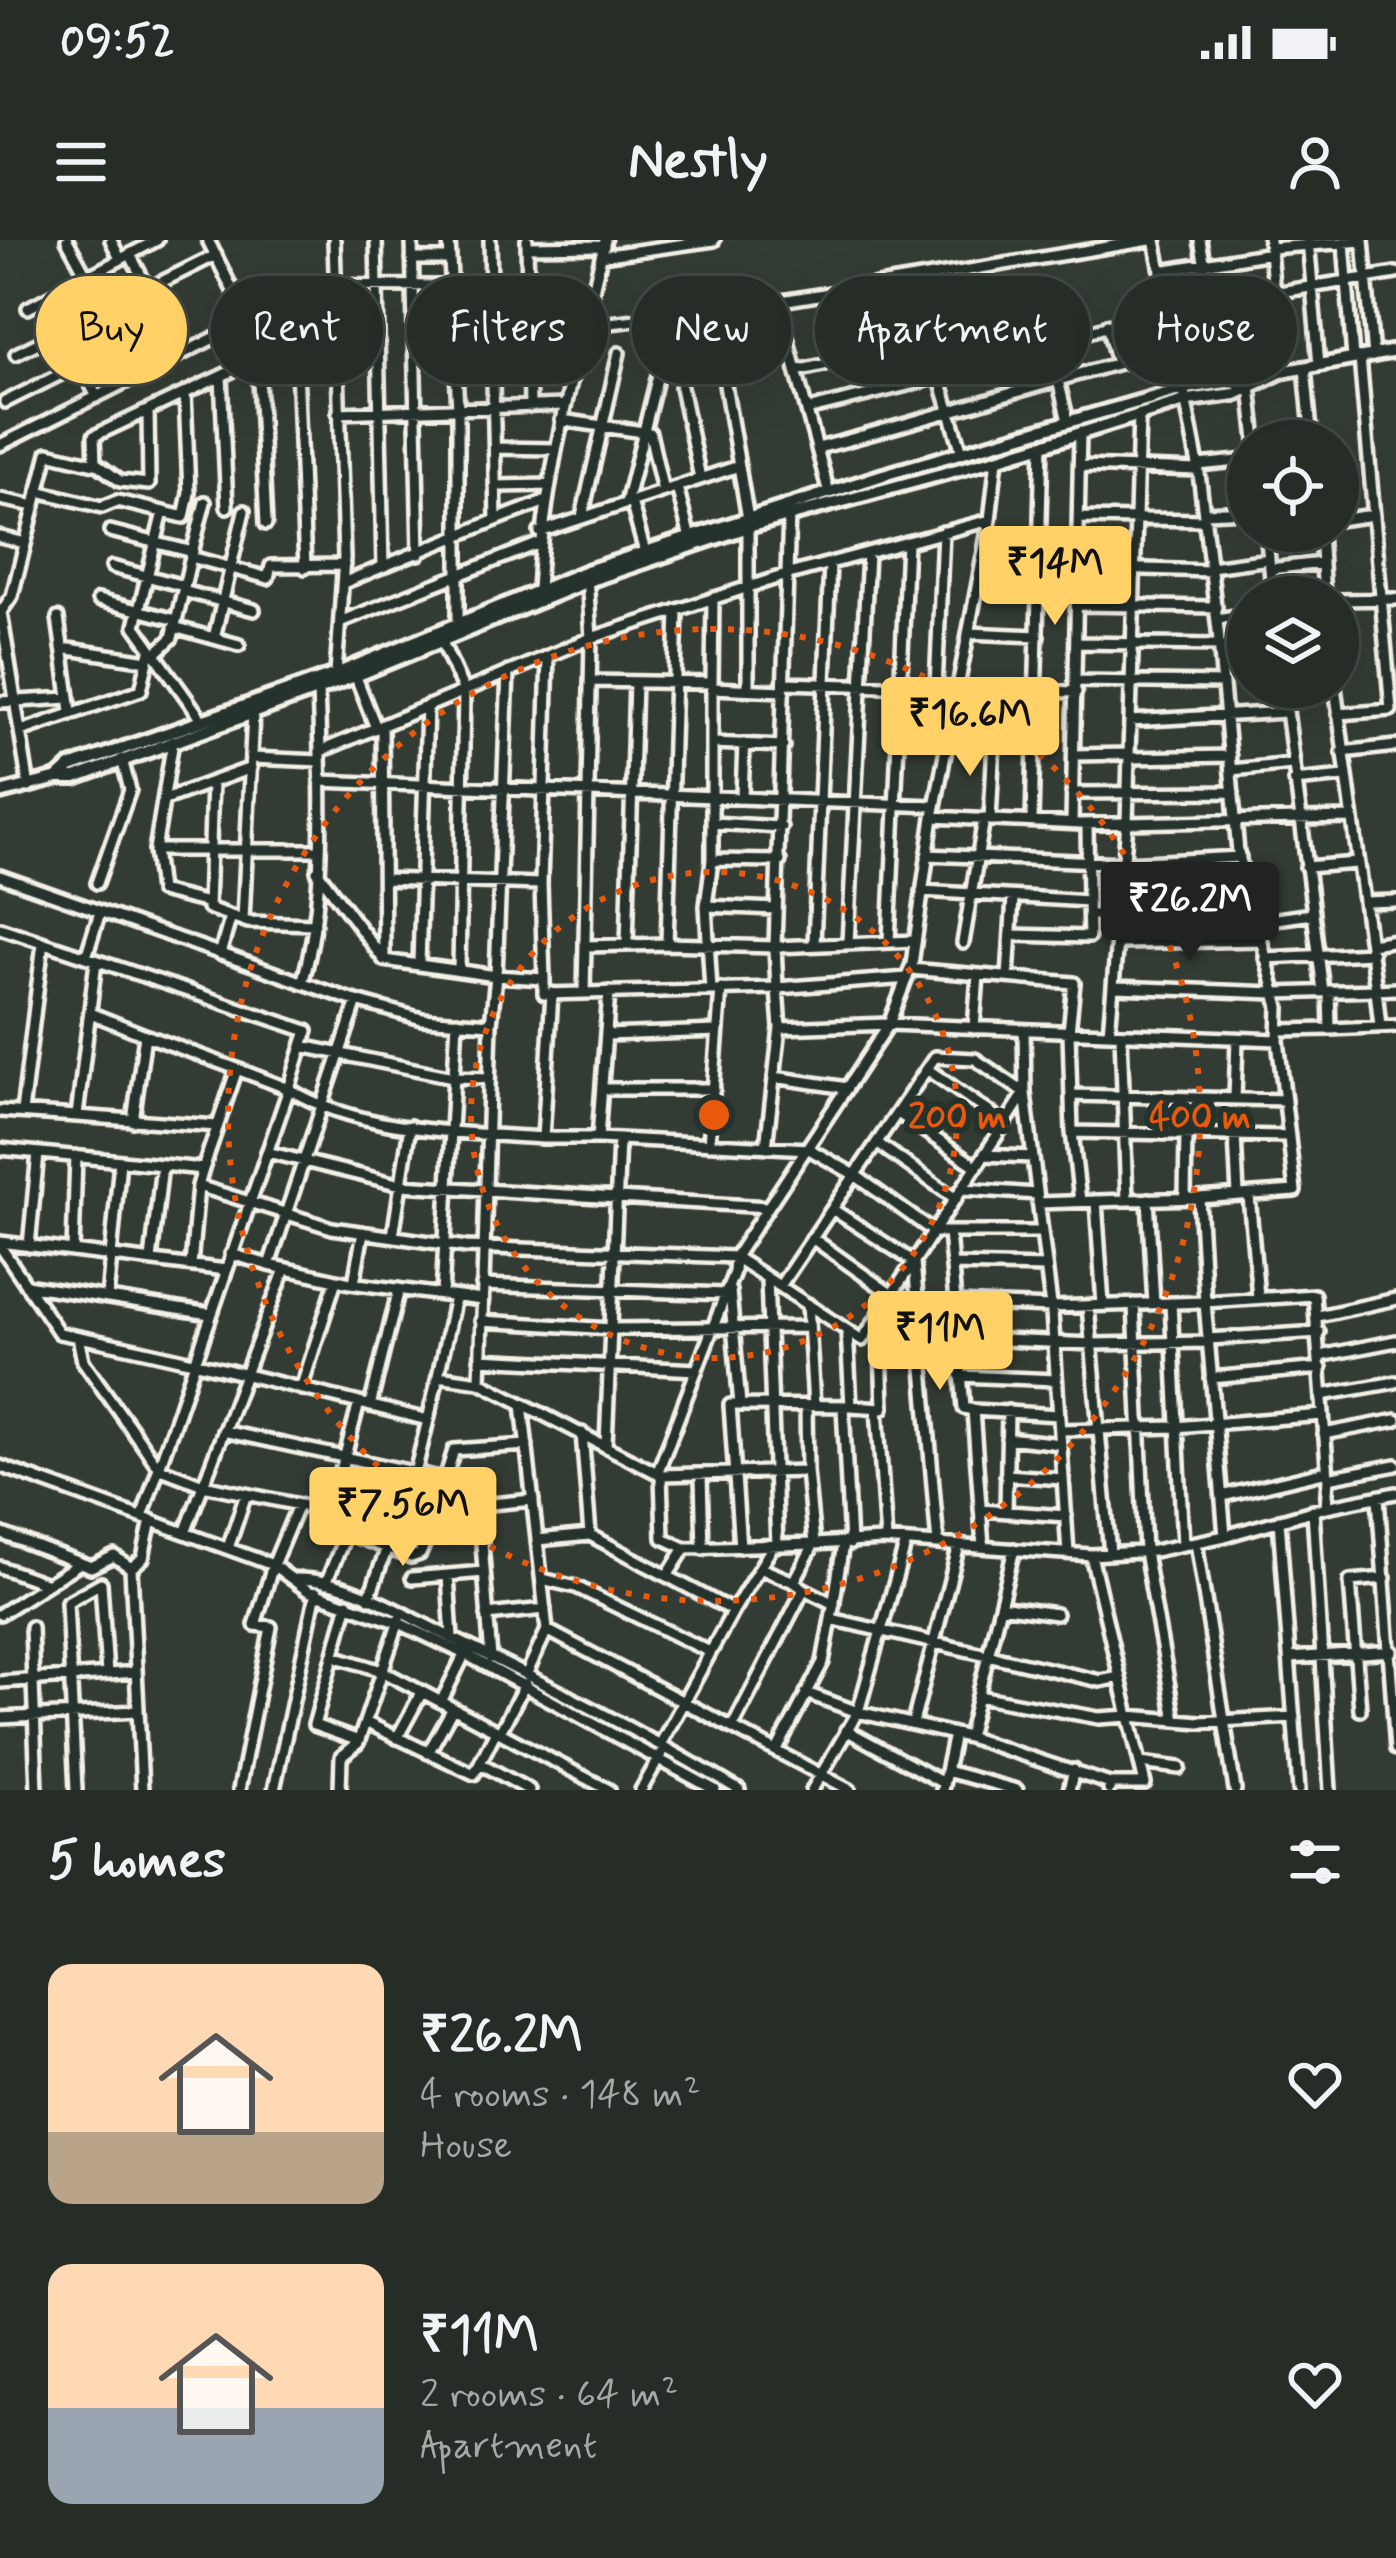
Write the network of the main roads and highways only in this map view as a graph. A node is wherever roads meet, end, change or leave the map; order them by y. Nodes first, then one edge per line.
1 (1396, 351) edge
2 (1250, 386) junction
3 (1187, 394) junction
4 (789, 511) junction
5 (748, 523) junction
6 (587, 576) junction
7 (438, 635) junction
8 (354, 672) junction
9 (174, 736) junction
10 (0, 793) edge

1 - 2 main road
2 - 3 main road
2 - 3 main road
3 - 4 main road
3 - 4 main road
4 - 5 main road
5 - 6 main road
5 - 6 main road
6 - 7 main road
6 - 7 main road
7 - 8 main road
8 - 9 main road
8 - 9 main road
9 - 10 main road

